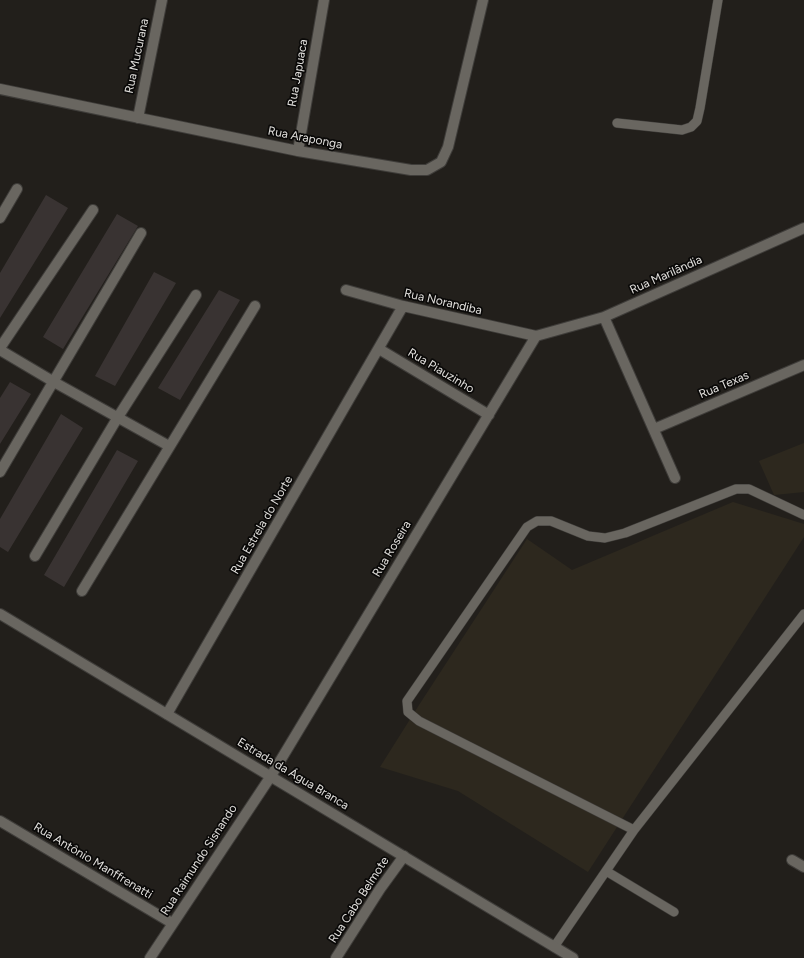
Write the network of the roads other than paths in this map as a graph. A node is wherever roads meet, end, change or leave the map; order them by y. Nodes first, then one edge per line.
1 (162, 0) edge
2 (324, 0) edge
3 (483, 0) edge
4 (718, 0) edge
5 (0, 89) edge
6 (138, 118) junction
7 (617, 123) dead end
8 (298, 151) junction
9 (17, 189) dead end
10 (93, 210) dead end
11 (0, 218) edge
12 (804, 228) edge
13 (141, 233) dead end
14 (346, 290) dead end
15 (196, 295) dead end
16 (254, 306) dead end
17 (403, 306) junction
18 (604, 317) junction
19 (536, 336) junction
20 (0, 349) edge
21 (379, 349) junction
22 (804, 365) edge
23 (54, 382) junction
24 (489, 415) junction
25 (118, 417) junction
26 (654, 429) junction
27 (169, 446) junction
28 (0, 472) edge
29 (675, 478) dead end
30 (804, 515) edge
31 (36, 556) dead end
32 (82, 591) dead end
33 (0, 614) edge
34 (804, 614) edge
35 (167, 714) junction
36 (271, 776) junction
37 (0, 821) edge
38 (634, 830) junction
39 (404, 856) junction
40 (792, 860) dead end
41 (804, 867) edge
42 (606, 871) junction
43 (674, 912) dead end
44 (172, 923) junction
45 (554, 947) junction
46 (150, 958) edge
47 (336, 958) edge
48 (573, 958) edge

1 - 6 street, Rua Mucurana
2 - 8 street, Rua Japuaca
3 - 8 street, Rua Araponga
4 - 7 lane
5 - 6 street, Rua Araponga
6 - 8 street, Rua Araponga
9 - 11 street
10 - 20 street
12 - 18 street, Rua Marilândia
13 - 23 street
14 - 17 street, Rua Norandiba
15 - 25 street
16 - 27 street
17 - 19 street, Rua Norandiba
17 - 21 street, Rua Estrela do Norte
18 - 19 street, Rua Marilândia
18 - 26 street
19 - 24 street, Rua Roseira
20 - 23 street
21 - 24 street, Rua Piauzinho
21 - 35 street, Rua Estrela do Norte
22 - 26 street, Rua Texas
23 - 25 street
23 - 28 street
24 - 36 street, Rua Roseira
25 - 27 street
25 - 31 street
26 - 29 street
27 - 32 street
30 - 38 lane
33 - 35 street, Estrada da Água Branca
34 - 38 lane
35 - 36 street, Estrada da Água Branca
36 - 39 street, Estrada da Água Branca
36 - 44 street, Rua Raimundo Sisnando
37 - 44 street, Rua Antônio Manffrenatti
38 - 42 lane
39 - 45 street, Estrada da Água Branca
39 - 47 street, Rua Cabo Belmote
40 - 41 street
42 - 43 lane
42 - 45 lane
44 - 46 street, Rua Raimundo Sisnando
45 - 48 street, Estrada da Água Branca

